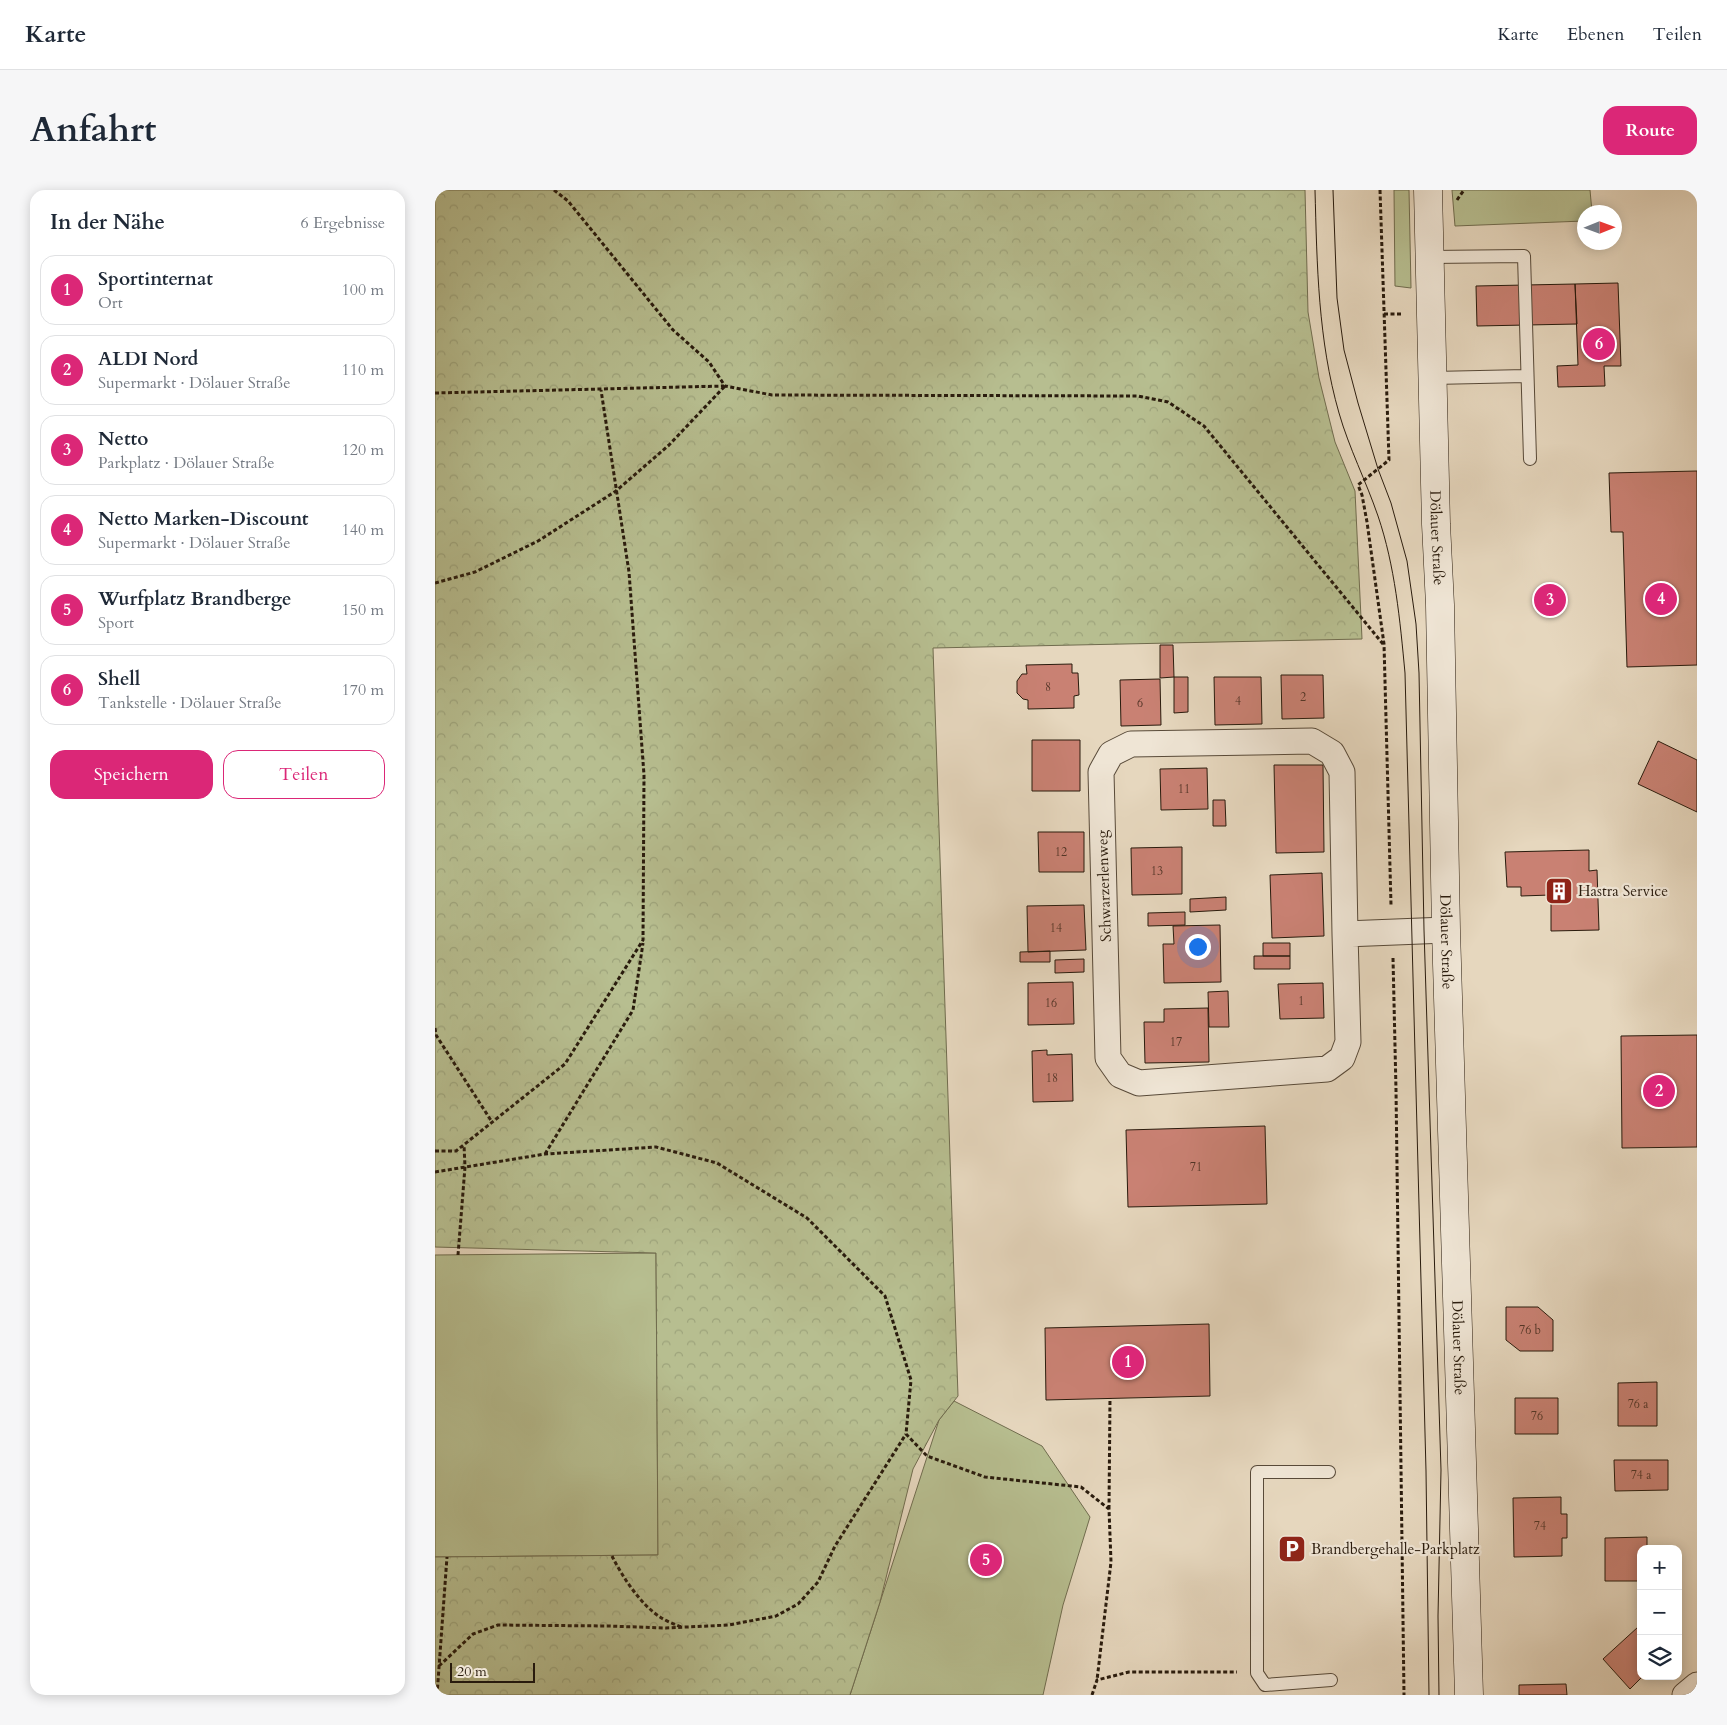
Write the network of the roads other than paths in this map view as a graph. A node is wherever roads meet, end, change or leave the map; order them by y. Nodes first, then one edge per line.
1 (1428, 190) edge
2 (1430, 257) junction
3 (1527, 376) junction
4 (1433, 378) junction
5 (1530, 459) dead end
6 (1446, 930) junction
7 (1345, 934) junction
8 (1329, 1472) dead end
9 (1331, 1680) dead end
10 (1697, 1685) edge
11 (1469, 1695) edge
12 (1685, 1695) edge

1 - 2 main road, Dölauer Straße
2 - 3 lane
2 - 4 main road, Dölauer Straße
3 - 4 lane
3 - 5 lane
4 - 6 main road, Dölauer Straße
6 - 7 street
6 - 11 main road, Dölauer Straße
7 - 7 street, Schwarzerlenweg
8 - 9 lane
10 - 12 street

